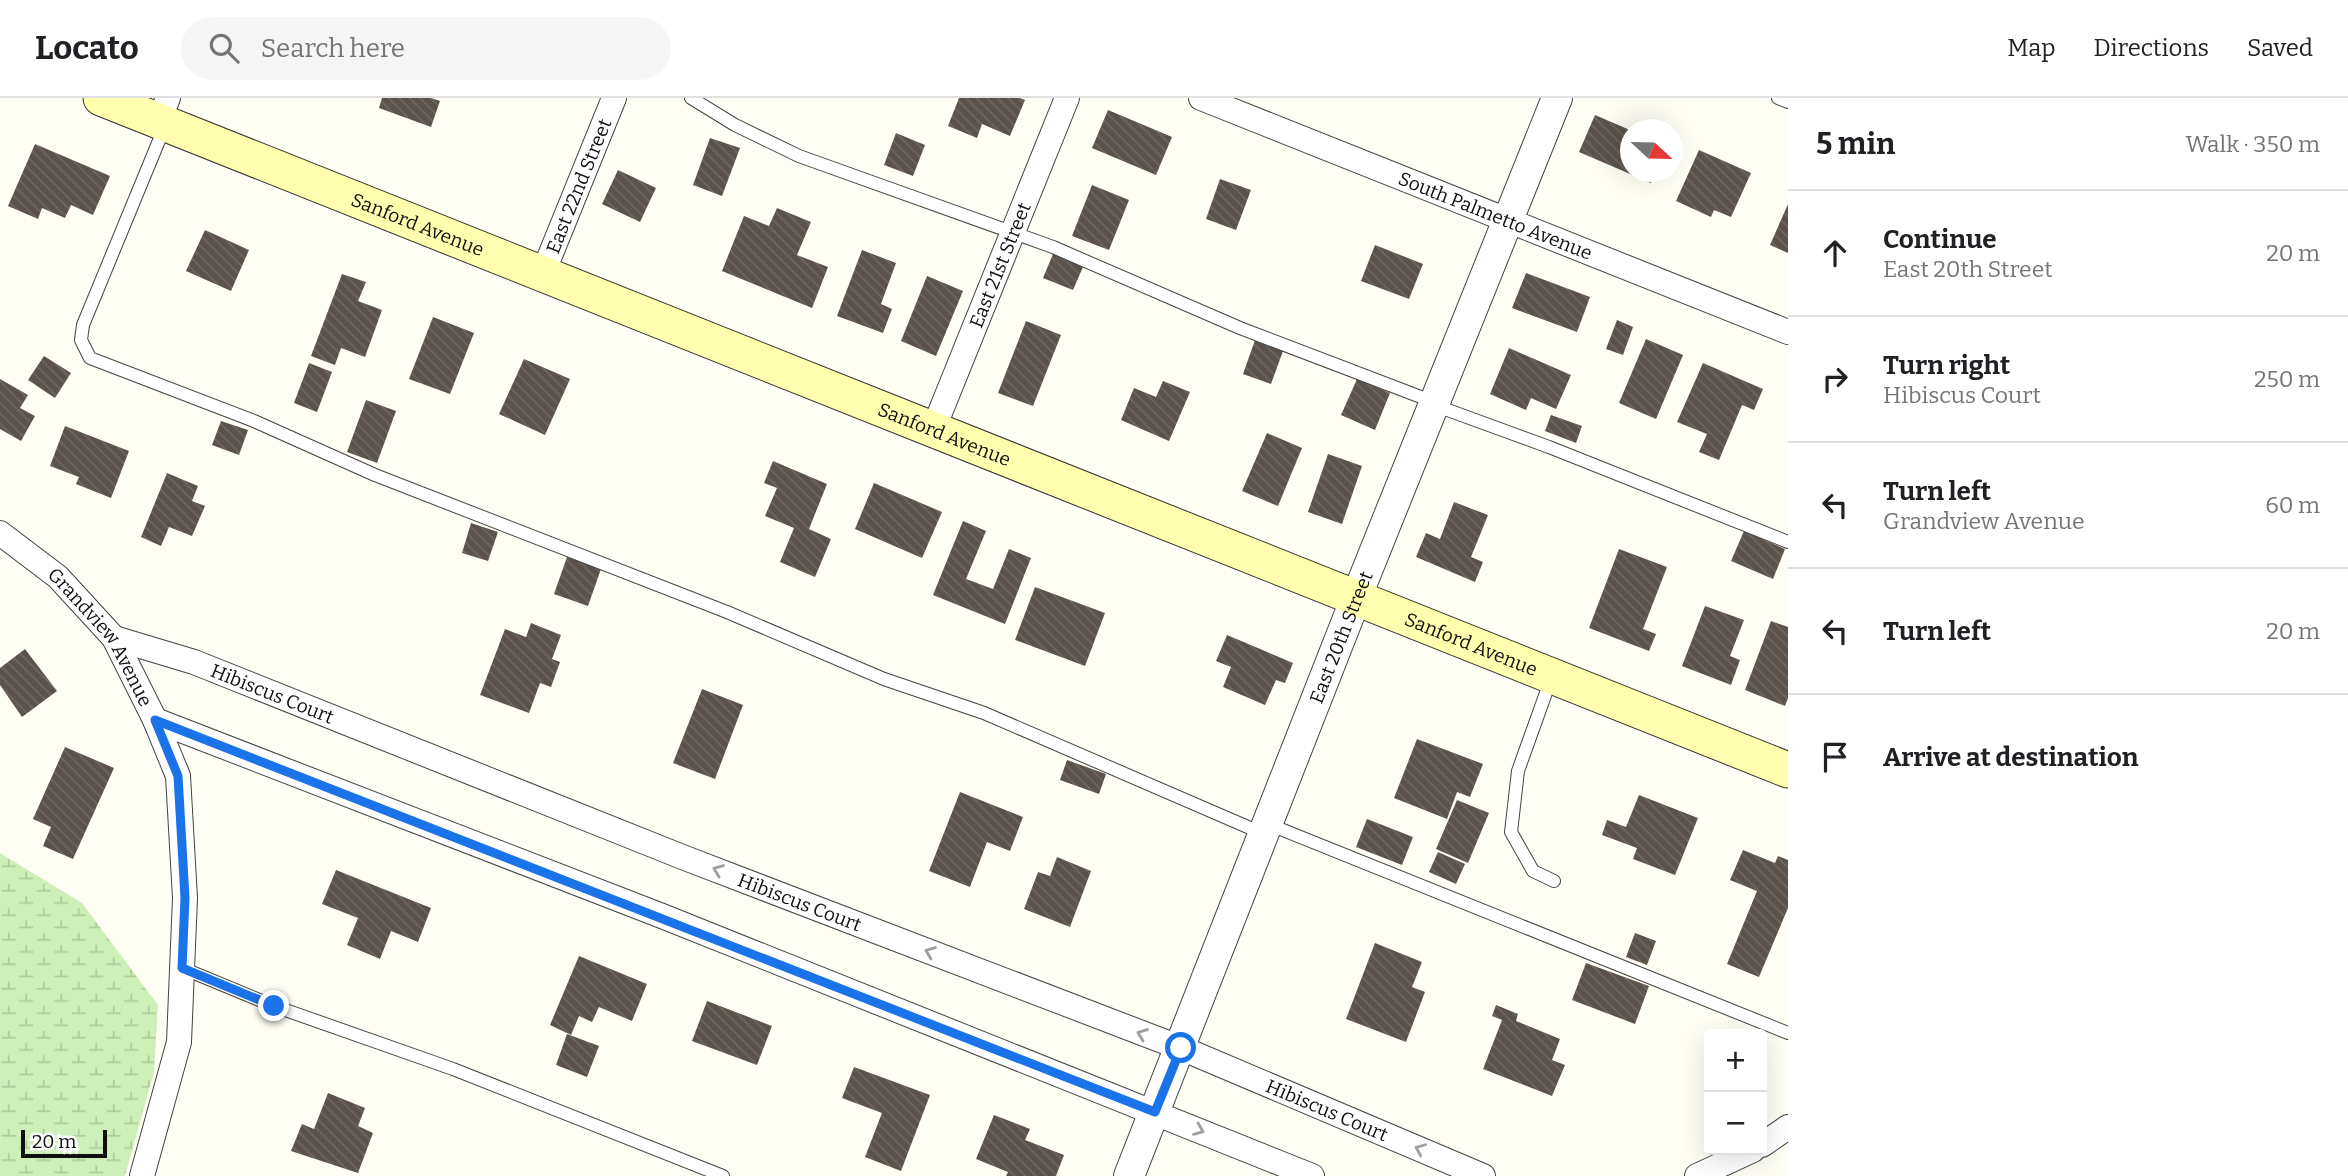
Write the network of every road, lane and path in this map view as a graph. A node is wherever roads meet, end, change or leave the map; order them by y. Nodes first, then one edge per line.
1 (101, 98) edge
2 (614, 98) edge
3 (691, 98) edge
4 (1068, 98) edge
5 (1201, 98) edge
6 (1557, 98) edge
7 (1779, 98) edge
8 (1788, 102) edge
9 (164, 114) edge
10 (1508, 220) junction
11 (1012, 234) junction
12 (543, 273) junction
13 (1788, 332) edge
14 (1434, 403) junction
15 (933, 430) junction
16 (0, 533) edge
17 (1788, 542) edge
18 (1356, 598) junction
19 (114, 638) junction
20 (1552, 676) junction
21 (155, 720) junction
22 (1788, 770) edge
23 (1266, 829) junction
24 (1554, 881) dead end
25 (182, 968) junction
26 (1788, 1033) edge
27 (1181, 1048) junction
28 (1155, 1112) junction
29 (1788, 1127) edge
30 (1767, 1142) edge
31 (1742, 1155) edge
32 (142, 1176) edge
33 (723, 1176) edge
34 (1129, 1176) edge
35 (1312, 1176) edge
36 (1483, 1176) edge
37 (1697, 1176) edge

1 - 9 main road, Sanford Avenue
2 - 12 street, East 22nd Street
3 - 11 lane
4 - 11 street, East 21st Street
5 - 10 street, South Palmetto Avenue
6 - 10 street, East 20th Street
7 - 8 lane
9 - 12 main road, Sanford Avenue
9 - 23 lane
10 - 13 street, South Palmetto Avenue
10 - 14 street, East 20th Street
11 - 14 lane
11 - 15 street, East 21st Street
12 - 15 main road, Sanford Avenue
14 - 17 lane
14 - 18 street, East 20th Street
15 - 18 main road, Sanford Avenue
16 - 19 street, Grandview Avenue
18 - 20 main road, Sanford Avenue
18 - 23 street, East 20th Street
19 - 21 street, Grandview Avenue
27 -> 19 street, Hibiscus Court
20 - 22 main road, Sanford Avenue
20 - 24 lane
21 - 25 street, Grandview Avenue
21 - 28 street
23 - 26 lane
23 - 27 street, East 20th Street
25 - 32 street, Grandview Avenue
25 - 33 lane
27 - 28 street, East 20th Street
36 -> 27 street, Hibiscus Court
28 - 34 street, East 20th Street
28 -> 35 street
29 - 30 street
31 - 37 street

